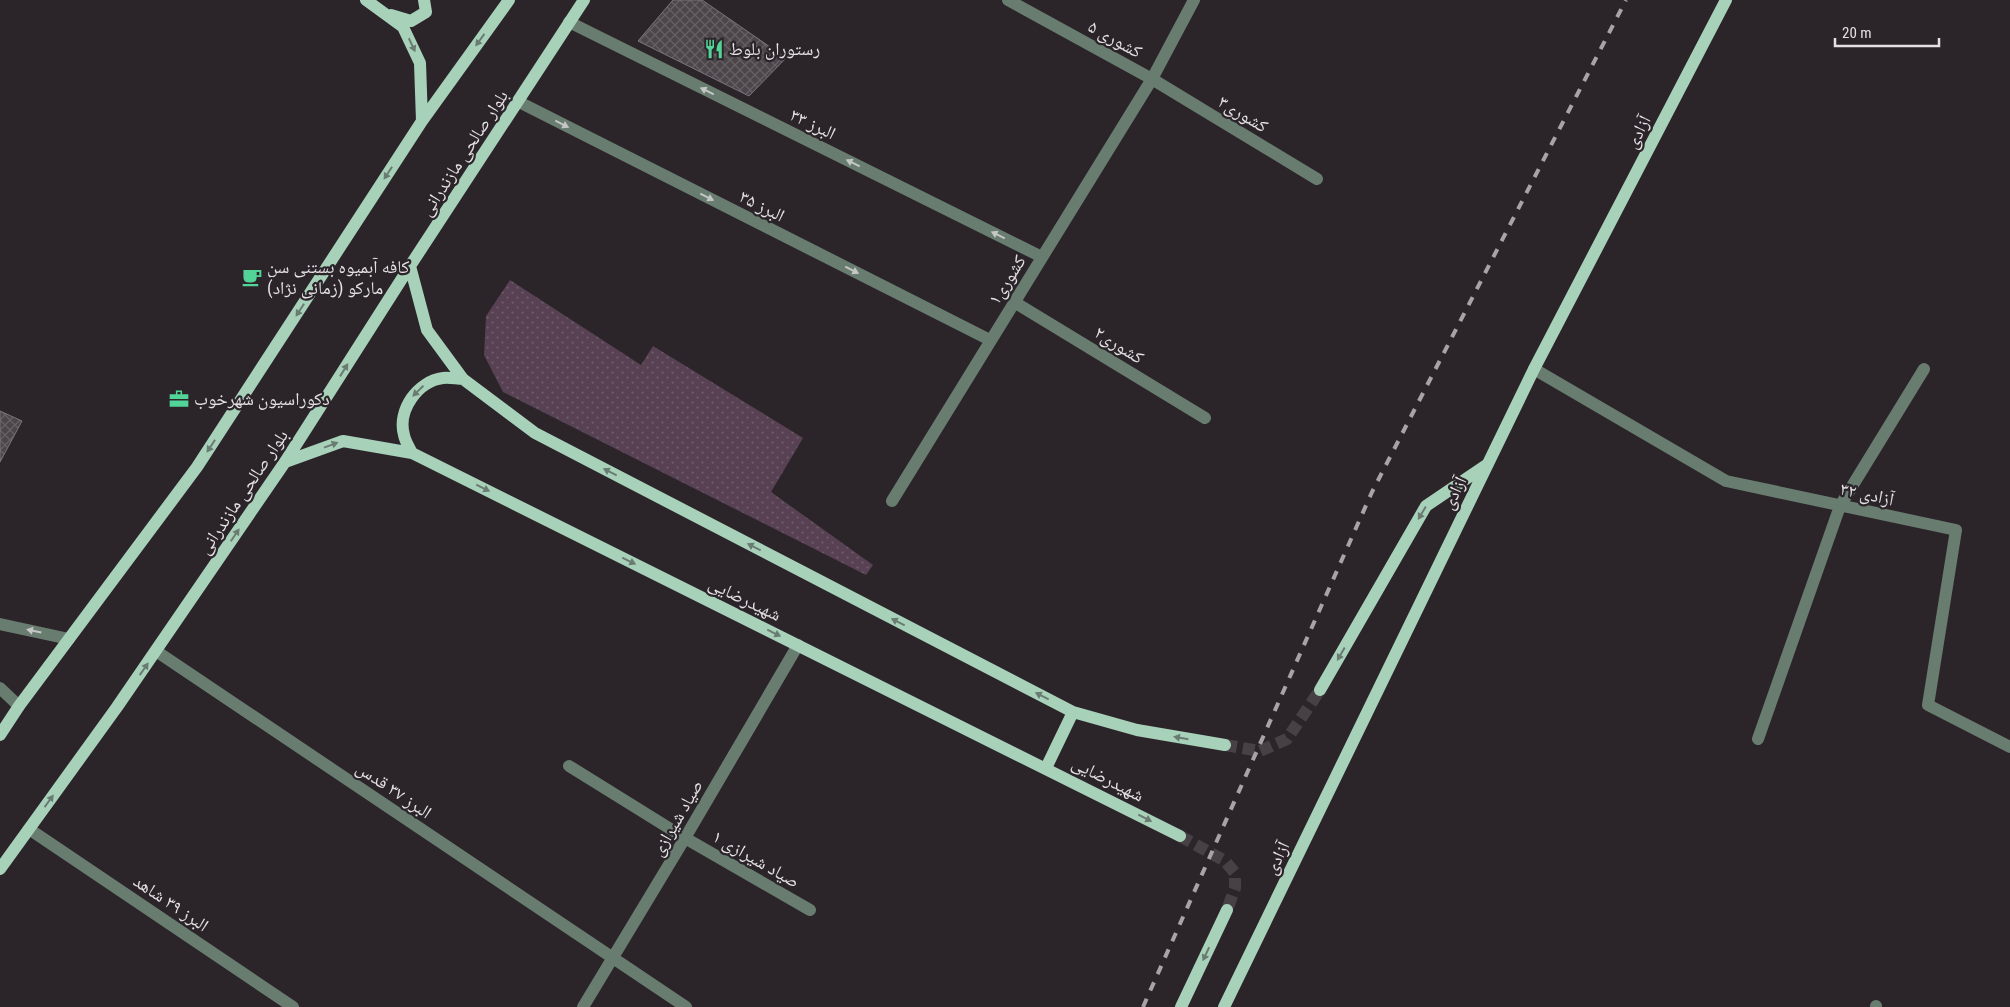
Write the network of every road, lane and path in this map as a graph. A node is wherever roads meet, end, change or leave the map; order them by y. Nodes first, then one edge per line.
1 (366, 0) edge
2 (424, 0) edge
3 (509, 0) edge
4 (584, 0) edge
5 (1008, 0) edge
6 (1194, 0) edge
7 (1726, 0) edge
8 (384, 13) junction
9 (570, 22) junction
10 (1152, 79) junction
11 (518, 102) junction
12 (422, 120) junction
13 (1317, 179) dead end
14 (1042, 257) junction
15 (410, 266) junction
16 (1014, 302) junction
17 (990, 340) junction
18 (1924, 368) dead end
19 (1534, 369) junction
20 (463, 379) junction
21 (1205, 418) dead end
22 (412, 453) junction
23 (285, 462) junction
24 (1488, 464) junction
25 (892, 501) dead end
26 (1840, 506) junction
27 (0, 624) edge
28 (69, 639) junction
29 (798, 645) junction
30 (156, 651) junction
31 (0, 688) edge
32 (1320, 690) tunnel mouth
33 (19, 706) junction
34 (1073, 712) junction
35 (0, 736) edge
36 (1758, 739) dead end
37 (1225, 745) tunnel mouth
38 (2010, 747) edge
39 (570, 766) dead end
40 (1046, 768) junction
41 (29, 829) junction
42 (1180, 836) tunnel mouth
43 (685, 838) junction
44 (0, 869) edge
45 (810, 910) dead end
46 (1227, 910) tunnel mouth
47 (613, 957) junction
48 (293, 1007) edge
49 (583, 1007) edge
50 (686, 1007) edge
51 (1181, 1007) edge
52 (1224, 1007) edge

1 - 8 main road
2 - 8 main road
3 -> 12 main road
4 - 9 main road, بلوار صالحی مازندرانی
5 - 10 street, کشوری ۵
6 - 10 street, کشوری۱
7 - 19 main road, آزادی
8 -> 12 main road
9 - 11 main road, بلوار صالحی مازندرانی
14 -> 9 street, البرز ۳۳
10 - 13 street, کشوری۳
10 - 14 street, کشوری۱
11 - 15 main road, بلوار صالحی مازندرانی
11 -> 17 street, البرز ۳۵
12 -> 28 main road
14 - 16 street, کشوری۱
15 - 20 main road
23 -> 15 main road, بلوار صالحی مازندرانی
16 - 17 street, کشوری۱
16 - 21 street, کشوری۲
17 - 25 street, کشوری۱
18 - 26 street
19 - 24 main road, آزادی
19 - 26 street, آزادی ۳۲
20 -> 22 main road
34 -> 20 main road
23 -> 22 main road, شهیدرضایی
22 -> 29 main road, شهیدرضایی
30 -> 23 main road, بلوار صالحی مازندرانی
24 -> 32 main road
24 - 52 main road, آزادی
26 - 36 street
26 - 38 street, آزادی ۳۲
28 -> 27 street
28 - 33 main road
29 - 40 main road, شهیدرضایی
29 - 43 street, صیاد شیرازی
41 -> 30 main road, بلوار صالحی مازندرانی
30 - 47 street, البرز ۳۷ قدس
31 - 33 street
33 - 35 main road
37 -> 34 main road
34 - 40 main road
39 - 43 street, صیاد شیرازی ۱
40 -> 42 main road, شهیدرضایی
41 - 44 main road, بلوار صالحی مازندرانی
41 - 48 street, البرز ۳۹ شاهد
43 - 45 street, صیاد شیرازی ۱
43 - 47 street, صیاد شیرازی
46 -> 51 main road
47 - 49 street, صیاد شیرازی
47 - 50 street, البرز ۳۷ قدس

